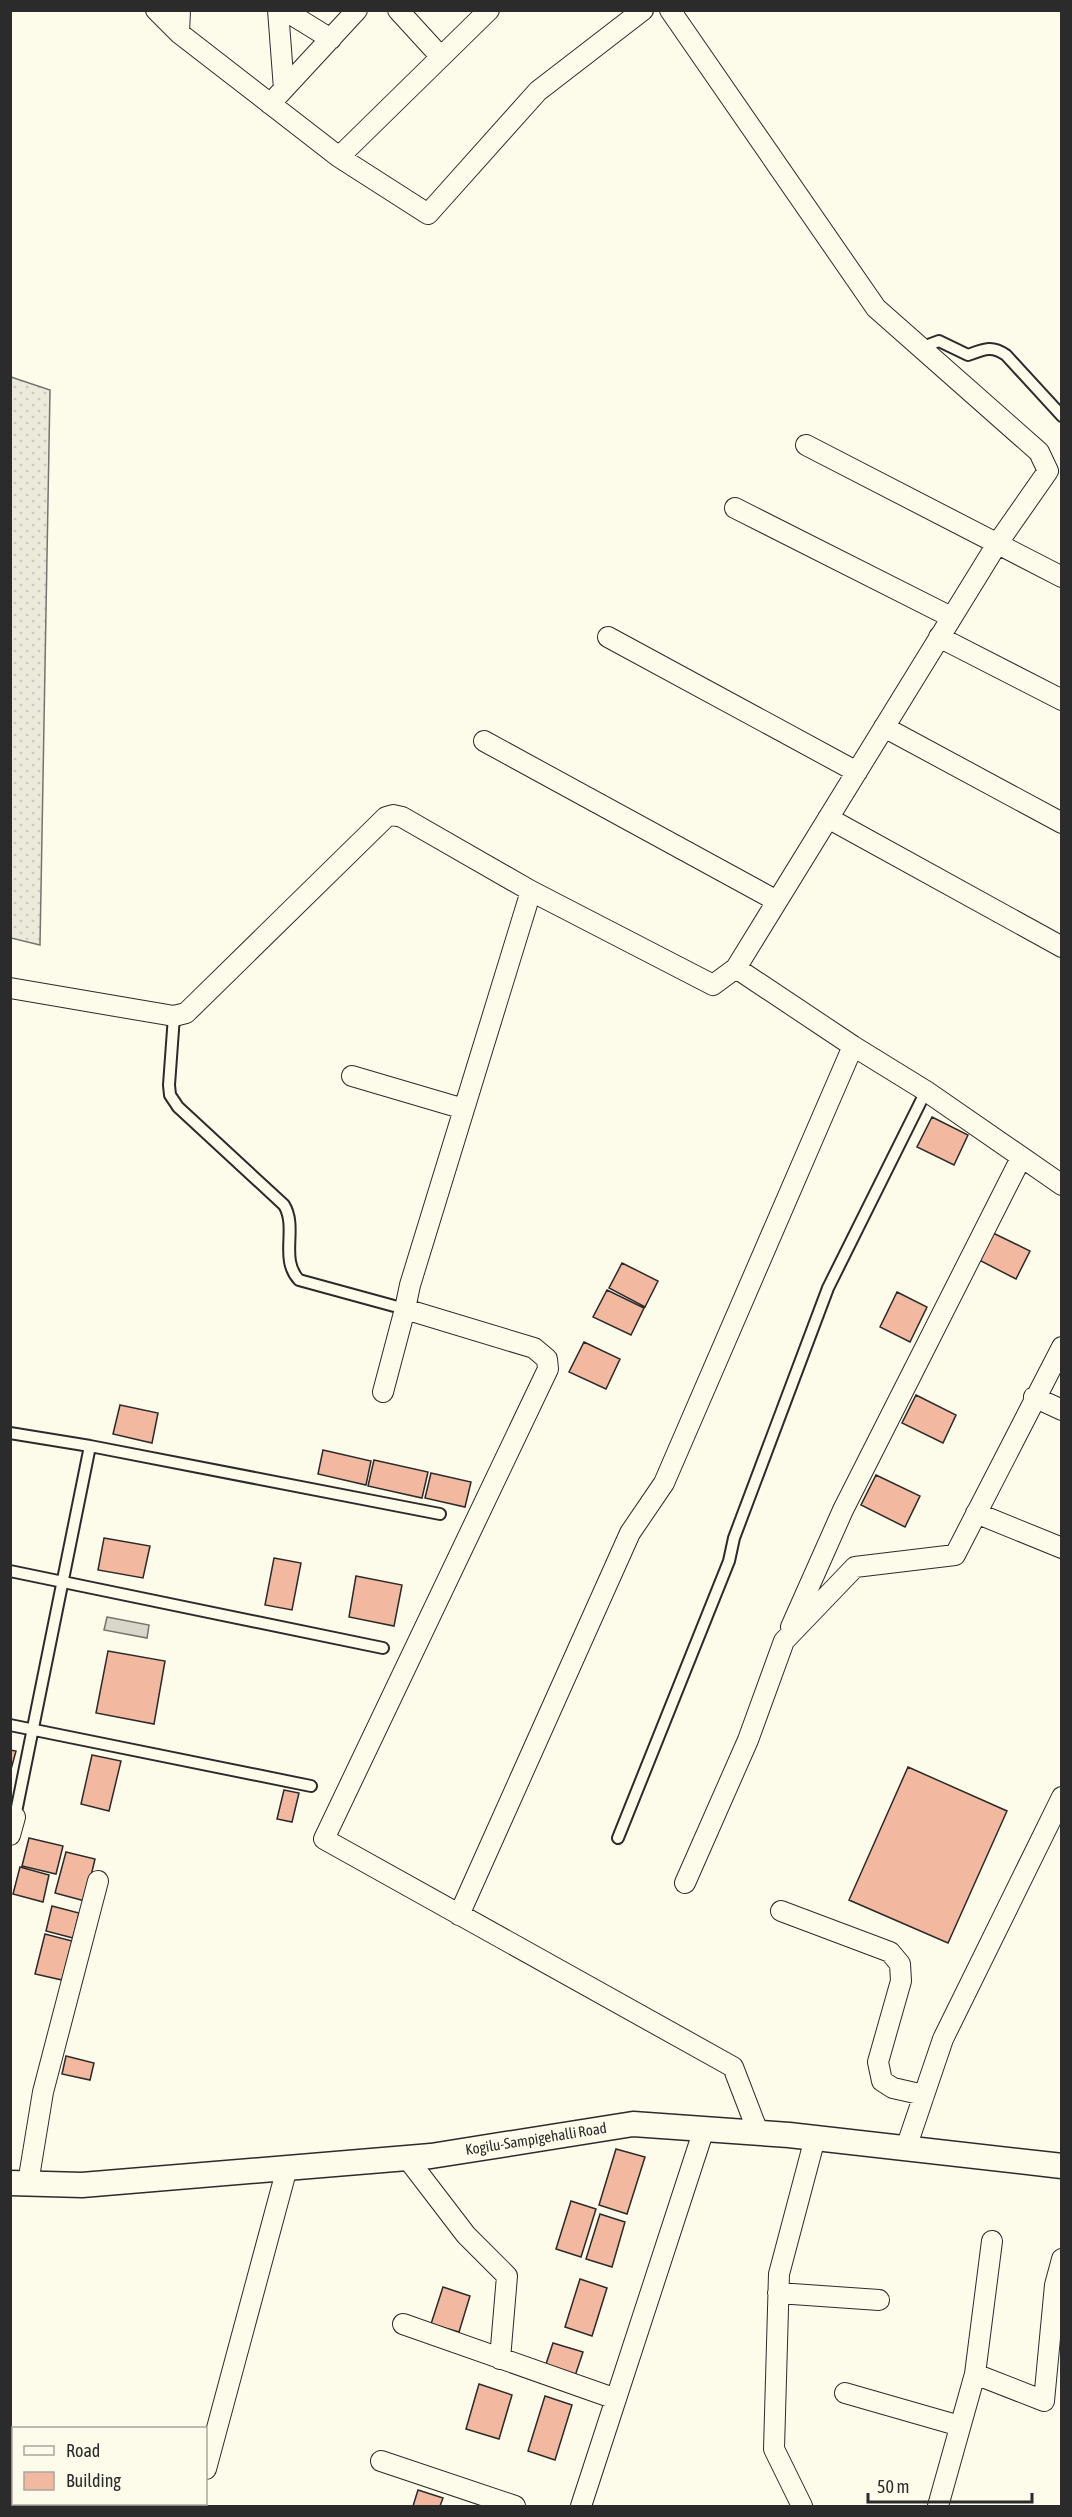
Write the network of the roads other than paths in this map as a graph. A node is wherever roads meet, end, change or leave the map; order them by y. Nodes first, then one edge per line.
1 (156, 10) edge
2 (180, 10) edge
3 (278, 10) edge
4 (284, 10) edge
5 (357, 10) edge
6 (398, 10) edge
7 (489, 10) edge
8 (644, 10) edge
9 (670, 10) edge
10 (179, 33) junction
11 (331, 39) junction
12 (441, 57) junction
13 (284, 89) junction
14 (270, 104) junction
15 (339, 157) junction
16 (920, 349) junction
17 (1062, 416) edge
18 (806, 445) dead end
19 (735, 508) dead end
20 (997, 544) junction
21 (1062, 577) edge
22 (951, 617) junction
23 (608, 637) dead end
24 (939, 637) junction
25 (1062, 700) edge
26 (884, 727) junction
27 (484, 741) dead end
28 (857, 772) junction
29 (828, 818) junction
30 (1062, 823) edge
31 (531, 891) junction
32 (777, 902) junction
33 (1062, 947) edge
34 (736, 968) junction
35 (10, 988) edge
36 (174, 1016) junction
37 (853, 1046) junction
38 (352, 1076) dead end
39 (926, 1091) junction
40 (464, 1109) junction
41 (1021, 1158) junction
42 (1062, 1185) edge
43 (405, 1309) junction
44 (1062, 1347) edge
45 (383, 1392) dead end
46 (1034, 1397) junction
47 (1062, 1410) edge
48 (10, 1433) edge
49 (90, 1446) junction
50 (976, 1513) junction
51 (440, 1514) dead end
52 (1062, 1548) edge
53 (10, 1571) edge
54 (63, 1582) junction
55 (784, 1641) junction
56 (383, 1648) dead end
57 (10, 1725) edge
58 (33, 1729) junction
59 (311, 1786) dead end
60 (1062, 1797) edge
61 (13, 1826) edge
62 (618, 1838) dead end
63 (98, 1881) dead end
64 (685, 1883) dead end
65 (781, 1911) dead end
66 (459, 1915) junction
67 (924, 2095) junction
68 (704, 2129) junction
69 (758, 2132) junction
70 (816, 2138) junction
71 (906, 2148) junction
72 (407, 2158) junction
73 (1062, 2166) edge
74 (287, 2168) junction
75 (19, 2183) edge
76 (992, 2241) dead end
77 (1062, 2259) edge
78 (778, 2293) junction
79 (879, 2300) dead end
80 (403, 2324) dead end
81 (500, 2359) junction
82 (975, 2374) junction
83 (845, 2393) dead end
84 (616, 2399) junction
85 (960, 2426) junction
86 (381, 2461) dead end
87 (207, 2465) edge
88 (587, 2505) edge
89 (515, 2506) edge
90 (802, 2506) edge
91 (938, 2506) edge

1 - 10 street
2 - 10 street
3 - 13 street
4 - 11 street
5 - 11 street
6 - 12 street
7 - 12 street
8 - 15 street
9 - 16 street
10 - 14 street
11 - 13 street
12 - 15 street
13 - 14 street
14 - 15 street
16 - 17 lane
16 - 20 street
18 - 20 street
19 - 22 street
20 - 21 street
20 - 22 street
22 - 24 street
23 - 28 street
24 - 25 street
24 - 26 street
26 - 28 street
26 - 30 street
27 - 32 street
28 - 29 street
29 - 32 street
29 - 33 street
31 - 34 street
31 - 36 street
31 - 40 street
32 - 34 street
34 - 37 street
35 - 36 street
36 - 43 lane
37 - 39 street
37 - 66 street
38 - 40 street
39 - 41 street
39 - 62 lane
40 - 43 street
41 - 42 street
41 - 55 street
43 - 45 street
43 - 66 street
44 - 46 street
46 - 47 street
46 - 50 street
48 - 49 lane
49 - 51 lane
49 - 54 lane
50 - 52 street
50 - 55 street
53 - 54 lane
54 - 56 lane
54 - 58 lane
55 - 64 street
57 - 58 lane
58 - 59 lane
58 - 61 lane
60 - 67 street
63 - 75 street
65 - 67 street
66 - 69 street
67 - 71 street
68 - 69 street, Kogilu-Sampigehalli Road
68 - 72 street, Kogilu-Sampigehalli Road
68 - 84 street
69 - 70 street, Kogilu-Sampigehalli Road
70 - 71 street, Kogilu-Sampigehalli Road
70 - 78 street
71 - 73 street, Kogilu-Sampigehalli Road
72 - 74 street, Kogilu-Sampigehalli Road
72 - 81 street
74 - 75 street, Kogilu-Sampigehalli Road
74 - 87 street
76 - 82 street
77 - 82 street
78 - 79 street
78 - 90 street
80 - 81 street
81 - 84 street
82 - 85 street
83 - 85 street
84 - 88 street
85 - 91 street
86 - 89 street

